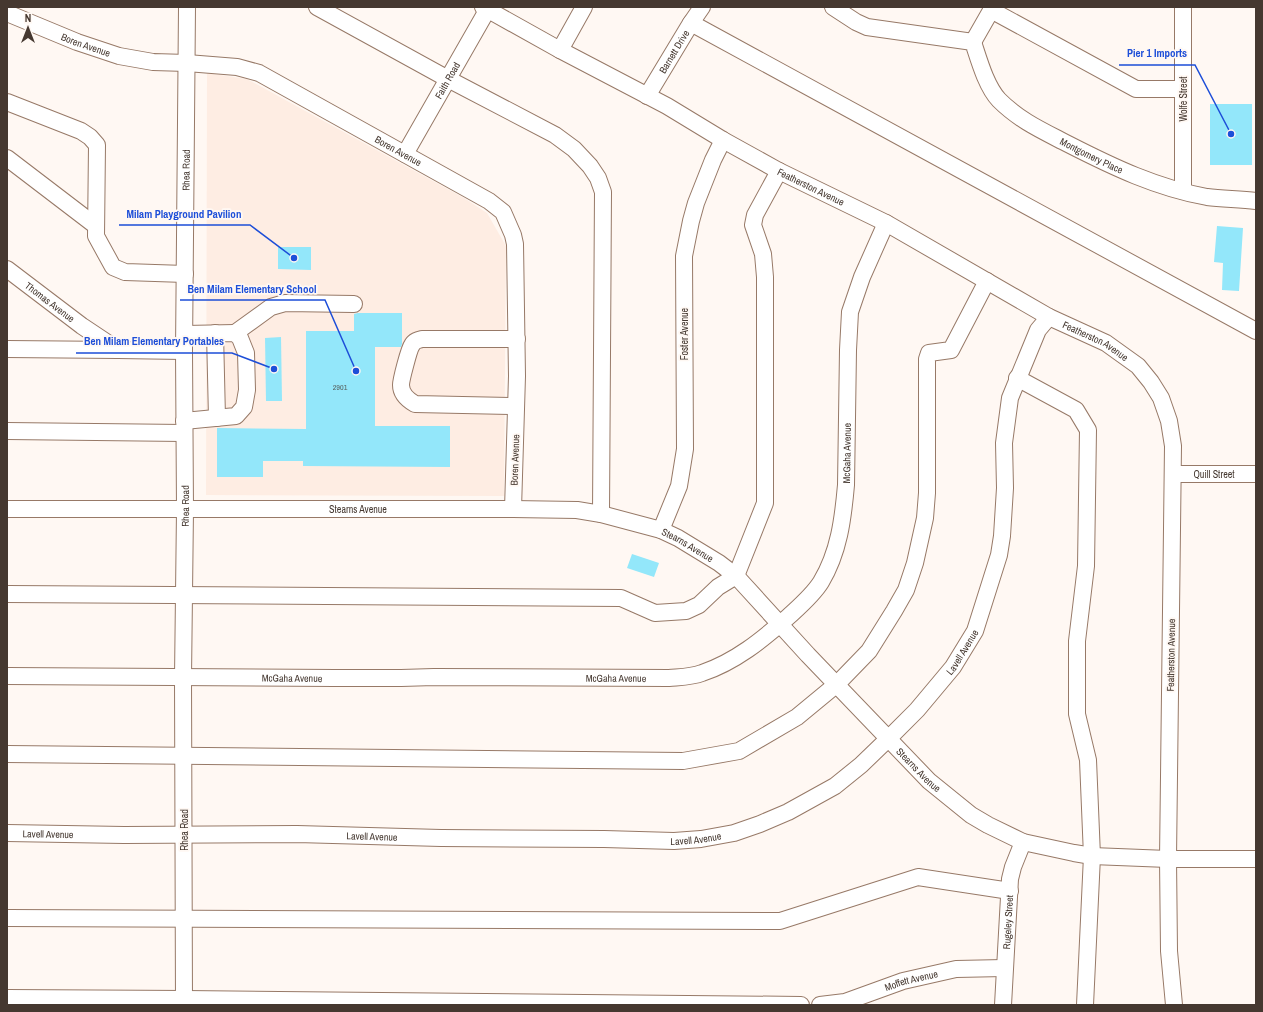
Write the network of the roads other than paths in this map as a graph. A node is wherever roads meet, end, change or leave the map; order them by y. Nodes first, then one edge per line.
1 (187, 7) edge
2 (317, 7) edge
3 (584, 7) edge
4 (702, 7) edge
5 (833, 7) edge
6 (1183, 7) edge
7 (486, 8) edge
8 (992, 9) edge
9 (7, 13) edge
10 (691, 23) junction
11 (973, 42) junction
12 (560, 50) junction
13 (187, 62) junction
14 (448, 79) junction
15 (1183, 89) junction
16 (647, 96) junction
17 (7, 102) edge
18 (723, 140) junction
19 (405, 154) junction
20 (7, 158) edge
21 (779, 171) junction
22 (1183, 191) junction
23 (1256, 201) edge
24 (886, 223) junction
25 (96, 226) junction
26 (7, 269) edge
27 (185, 274) junction
28 (986, 281) junction
29 (354, 304) dead end
30 (1049, 317) junction
31 (1256, 331) edge
32 (215, 333) junction
33 (235, 333) junction
34 (185, 334) junction
35 (517, 339) junction
36 (7, 349) edge
37 (118, 350) junction
38 (184, 351) junction
39 (1017, 378) junction
40 (516, 406) junction
41 (217, 418) junction
42 (184, 427) junction
43 (7, 431) edge
44 (1173, 474) junction
45 (1256, 474) edge
46 (7, 509) edge
47 (513, 509) junction
48 (185, 510) junction
49 (601, 514) junction
50 (661, 530) junction
51 (736, 576) junction
52 (7, 594) edge
53 (184, 594) junction
54 (781, 624) junction
55 (7, 676) edge
56 (183, 677) junction
57 (837, 684) junction
58 (889, 738) junction
59 (7, 754) edge
60 (183, 756) junction
61 (7, 833) edge
62 (184, 834) junction
63 (1023, 842) junction
64 (1092, 856) junction
65 (1168, 859) junction
66 (1256, 859) edge
67 (1010, 891) junction
68 (7, 918) edge
69 (184, 918) junction
70 (1004, 968) junction
71 (7, 998) edge
72 (185, 1002) edge
73 (801, 1005) edge
74 (820, 1005) edge
75 (1003, 1005) edge
76 (1085, 1005) edge
77 (1174, 1005) edge

1 - 13 street, Rhea Road
2 - 14 street
3 - 12 street
4 - 10 street, Barnett Drive
5 - 11 street
6 - 15 street, Wolfe Street
7 - 12 street, Featherston Avenue
7 - 14 street, Faith Road
8 - 11 street
8 - 15 street
9 - 13 street, Boren Avenue
10 - 16 street, Barnett Drive
10 - 31 street
11 - 22 street, Montgomery Place
12 - 16 street, Featherston Avenue
13 - 19 street, Boren Avenue
13 - 27 street, Rhea Road
14 - 19 street, Faith Road
14 - 49 street
15 - 22 street, Wolfe Street
16 - 18 street, Featherston Avenue
17 - 25 street
18 - 21 street, Featherston Avenue
18 - 50 street, Foster Avenue
19 - 35 street, Boren Avenue
20 - 25 street
21 - 24 street, Featherston Avenue
21 - 51 street
22 - 23 street, Montgomery Place
24 - 28 street, Featherston Avenue
24 - 54 street, McGaha Avenue
25 - 27 street
26 - 37 street, Thomas Avenue
27 - 34 street, Rhea Road
28 - 30 street, Featherston Avenue
28 - 57 street
29 - 33 street
30 - 39 street, Lavell Avenue
30 - 44 street, Featherston Avenue
32 - 33 street
32 - 34 street
32 - 41 street
33 - 41 street
34 - 38 street, Rhea Road
35 - 40 street, Boren Avenue
35 - 40 street
36 - 37 street
37 - 38 street
38 - 42 street, Rhea Road
39 - 58 street, Lavell Avenue
39 - 64 street
40 - 47 street, Boren Avenue
41 - 42 street
42 - 43 street
42 - 48 street, Rhea Road
44 - 45 street, Quill Street
44 - 65 street, Featherston Avenue
46 - 48 street, Stearns Avenue
47 - 48 street, Stearns Avenue
47 - 49 street, Stearns Avenue
48 - 53 street, Rhea Road
49 - 50 street, Stearns Avenue
50 - 51 street, Stearns Avenue
51 - 53 street
51 - 54 street, Stearns Avenue
52 - 53 street
53 - 56 street, Rhea Road
54 - 56 street, McGaha Avenue
54 - 57 street, Stearns Avenue
55 - 56 street, McGaha Avenue
56 - 60 street, Rhea Road
57 - 58 street, Stearns Avenue
57 - 60 street
58 - 62 street, Lavell Avenue
58 - 63 street, Stearns Avenue
59 - 60 street
60 - 62 street, Rhea Road
61 - 62 street, Lavell Avenue
62 - 69 street, Rhea Road
63 - 64 street, Stearns Avenue
63 - 67 street, Rugeley Street
64 - 65 street, Stearns Avenue
64 - 76 street
65 - 66 street, Stearns Avenue
65 - 77 street, Featherston Avenue
67 - 69 street
67 - 70 street, Rugeley Street
68 - 69 street
69 - 72 street, Rhea Road
70 - 74 street, Moffett Avenue
70 - 75 street, Rugeley Street
71 - 72 street
72 - 73 street

